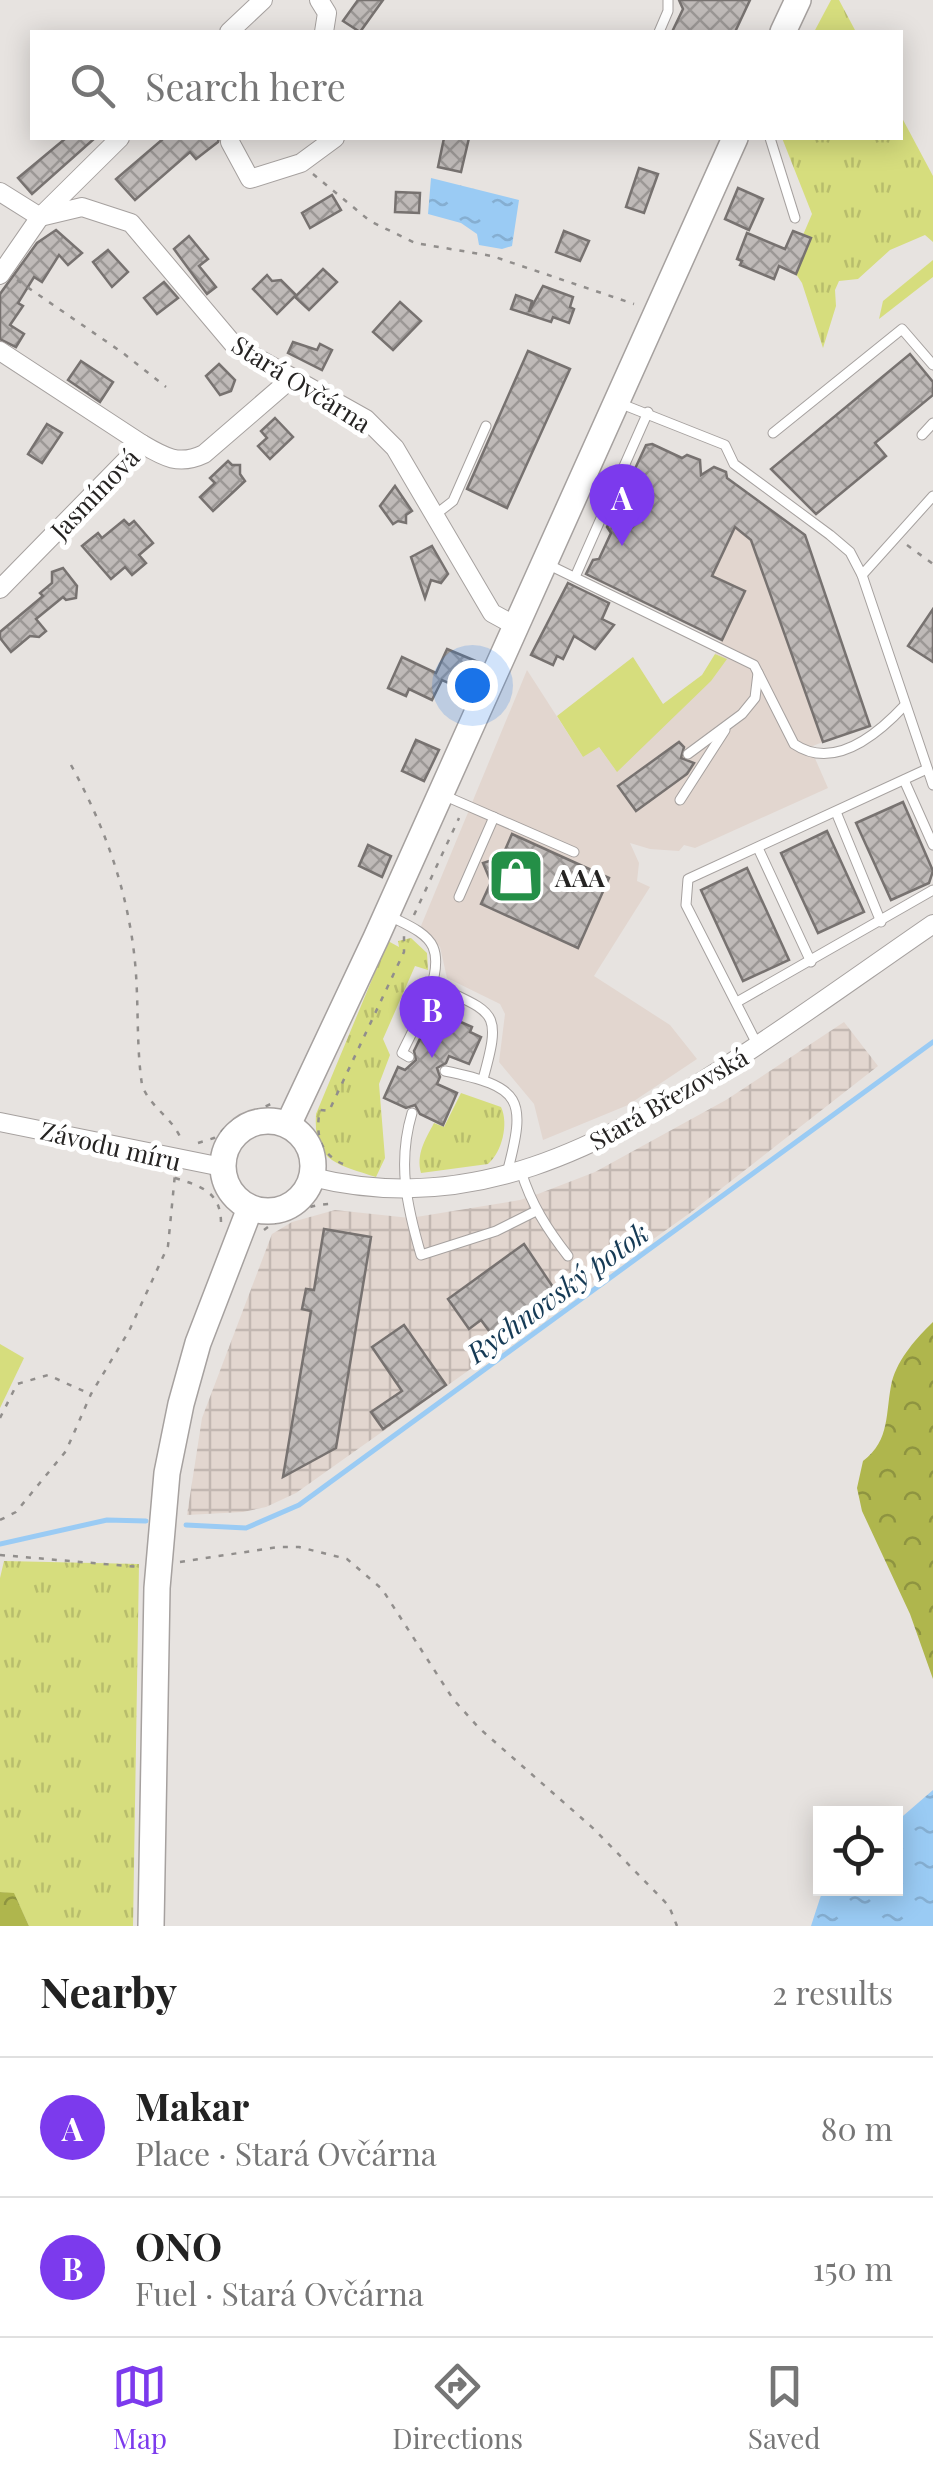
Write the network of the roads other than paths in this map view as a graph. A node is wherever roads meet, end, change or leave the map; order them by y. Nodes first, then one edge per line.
1 (264, 0) edge
2 (319, 0) edge
3 (668, 0) edge
4 (798, 0) edge
5 (231, 30) edge
6 (324, 30) edge
7 (660, 30) edge
8 (784, 30) edge
9 (118, 140) edge
10 (232, 140) edge
11 (332, 140) edge
12 (732, 140) edge
13 (771, 140) edge
14 (0, 192) edge
15 (40, 217) junction
16 (795, 218) dead end
17 (2, 273) edge
18 (0, 351) edge
19 (933, 365) edge
20 (292, 378) junction
21 (616, 402) junction
22 (648, 412) junction
23 (933, 423) edge
24 (486, 426) dead end
25 (773, 432) dead end
26 (922, 435) dead end
27 (142, 444) junction
28 (933, 496) edge
29 (435, 515) junction
30 (543, 562) junction
31 (862, 574) junction
32 (575, 577) junction
33 (0, 590) edge
34 (514, 625) junction
35 (758, 673) junction
36 (906, 705) junction
37 (730, 723) junction
38 (688, 754) dead end
39 (927, 770) junction
40 (904, 780) junction
41 (933, 785) edge
42 (453, 799) junction
43 (680, 800) dead end
44 (836, 812) junction
45 (494, 817) junction
46 (933, 845) edge
47 (758, 848) junction
48 (574, 852) dead end
49 (933, 890) edge
50 (459, 897) dead end
51 (398, 921) junction
52 (881, 922) junction
53 (933, 924) edge
54 (811, 962) junction
55 (432, 984) junction
56 (737, 1002) junction
57 (758, 1046) junction
58 (409, 1057) dead end
59 (445, 1071) dead end
60 (483, 1079) junction
61 (412, 1112) dead end
62 (0, 1122) edge
63 (288, 1125) junction
64 (222, 1167) junction
65 (514, 1173) junction
66 (312, 1177) junction
67 (404, 1190) junction
68 (250, 1208) junction
69 (536, 1211) junction
70 (568, 1256) dead end
71 (151, 1926) edge

1 - 5 street
2 - 6 street
3 - 7 lane
4 - 8 main road
9 - 15 street
10 - 11 street
12 - 21 main road
13 - 16 lane
14 - 15 street
15 - 17 street
15 - 20 street, Stará Ovčárna
18 - 27 street
19 - 25 lane
20 - 27 street, Jasmínová
20 - 29 street, Stará Ovčárna
21 - 22 lane
21 - 30 main road
22 - 31 lane
22 - 32 lane
23 - 26 lane
24 - 29 lane
27 - 33 street, Jasmínová
28 - 31 lane
29 - 34 street, Stará Ovčárna
30 - 32 lane
30 - 34 main road
31 - 36 lane
32 - 35 lane
34 - 42 main road
35 - 36 lane
35 - 37 lane
36 - 39 lane
37 - 38 lane
37 - 43 lane
39 - 40 lane
39 - 41 lane
40 - 44 lane
40 - 46 lane
42 - 45 lane
42 - 51 main road
44 - 47 lane
44 - 52 lane
45 - 48 lane
45 - 50 lane
47 - 54 lane
47 - 56 lane
49 - 52 lane
51 - 55 lane
51 - 63 main road
52 - 54 lane
53 - 57 street, Stará Březovská
54 - 56 lane
55 - 58 lane
55 - 60 lane
56 - 57 lane
57 - 65 street, Stará Březovská
59 - 60 lane
60 - 65 lane
61 - 67 lane
62 - 64 street, Závodu míru
63 - 64 main road
63 - 66 main road
64 - 68 main road
65 - 67 street, Stará Březovská
65 - 69 lane
66 - 67 street, Stará Březovská
66 - 68 main road
67 - 69 lane
68 - 71 main road
69 - 70 lane

